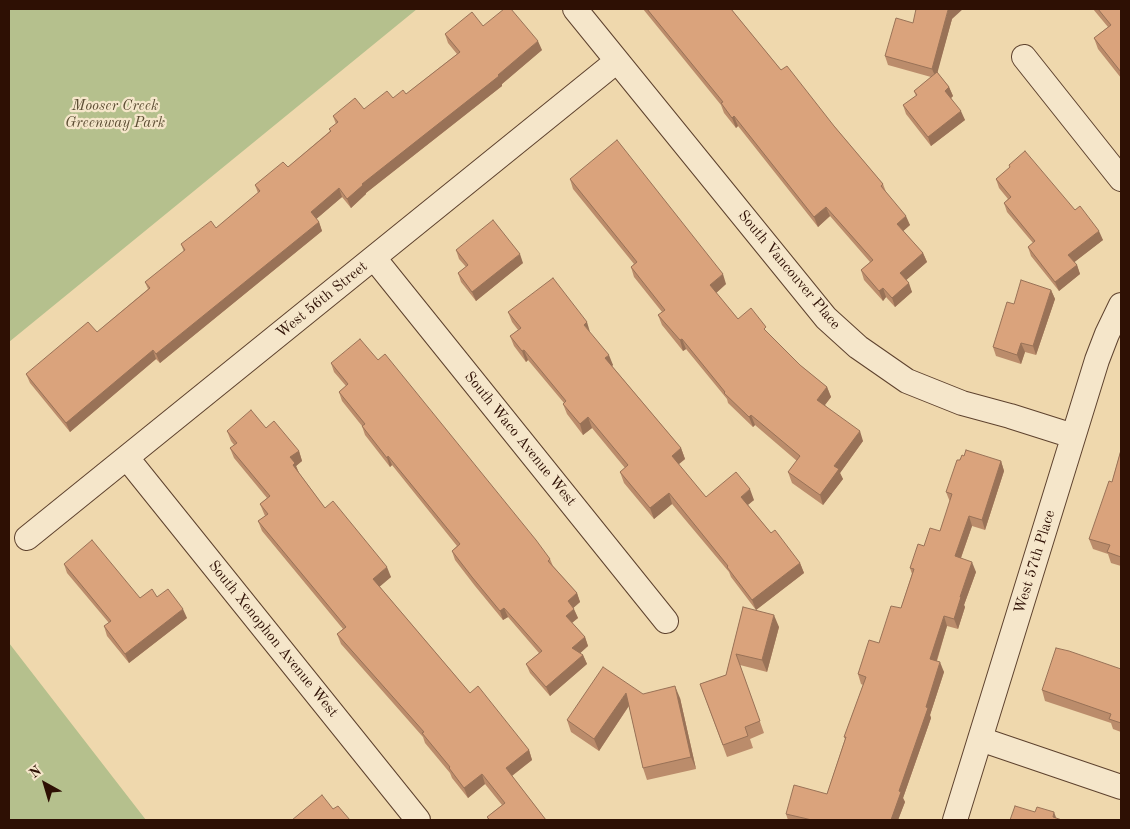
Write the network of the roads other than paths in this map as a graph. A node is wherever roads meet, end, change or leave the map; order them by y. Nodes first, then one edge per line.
1 (575, 9) edge
2 (1024, 57) dead end
3 (617, 61) junction
4 (1121, 178) edge
5 (374, 258) junction
6 (1121, 305) edge
7 (1073, 436) junction
8 (127, 458) junction
9 (26, 538) dead end
10 (666, 621) dead end
11 (980, 739) junction
12 (1121, 787) edge
13 (418, 820) edge
14 (955, 820) edge

1 - 3 street, South Vancouver Place
2 - 4 street
3 - 5 street, West 56th Street
3 - 7 street, South Vancouver Place
5 - 8 street, West 56th Street
5 - 10 street, South Waco Avenue West
6 - 7 street, West 57th Place
7 - 11 street, West 57th Place
8 - 9 street, West 56th Street
8 - 13 street, South Xenophon Avenue West
11 - 12 street
11 - 14 street, West 57th Place

